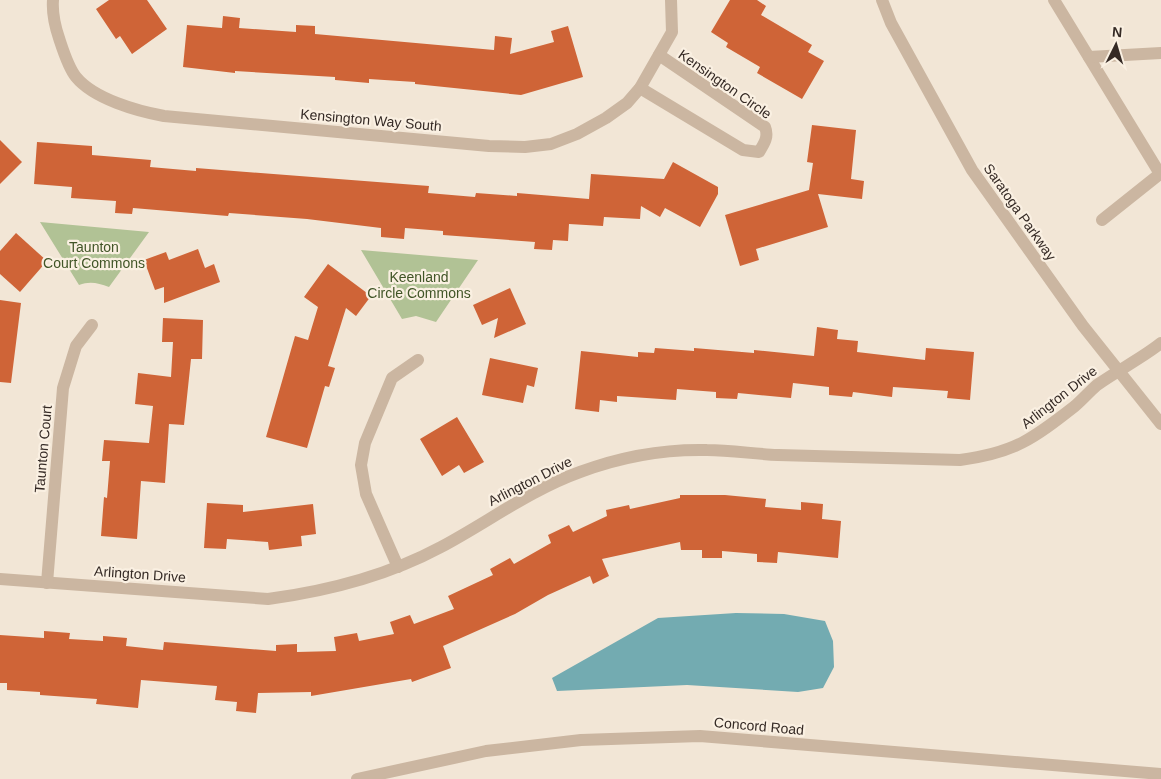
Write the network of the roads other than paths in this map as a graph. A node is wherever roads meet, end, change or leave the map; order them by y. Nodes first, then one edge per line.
1 (53, 0) edge
2 (671, 0) edge
3 (882, 0) edge
4 (1054, 0) edge
5 (1161, 53) edge
6 (659, 55) junction
7 (1089, 57) junction
8 (640, 88) junction
9 (1161, 174) edge
10 (1102, 220) dead end
11 (92, 325) dead end
12 (1161, 344) edge
13 (418, 360) dead end
14 (1120, 370) junction
15 (1161, 424) edge
16 (398, 568) junction
17 (0, 579) edge
18 (48, 583) junction
19 (1161, 774) edge
20 (357, 779) edge

1 - 8 street, Kensington Way South
2 - 6 street, Kensington Way South
3 - 14 street, Saratoga Parkway
4 - 7 street
5 - 7 street
6 - 8 street, Kensington Way South
6 - 8 street, Kensington Circle
7 - 9 street
9 - 10 street
11 - 18 street, Taunton Court
12 - 14 street, Arlington Drive
13 - 16 street
14 - 15 street, Saratoga Parkway
14 - 16 street, Arlington Drive
16 - 18 street, Arlington Drive
17 - 18 street, Arlington Drive
19 - 20 street, Concord Road

